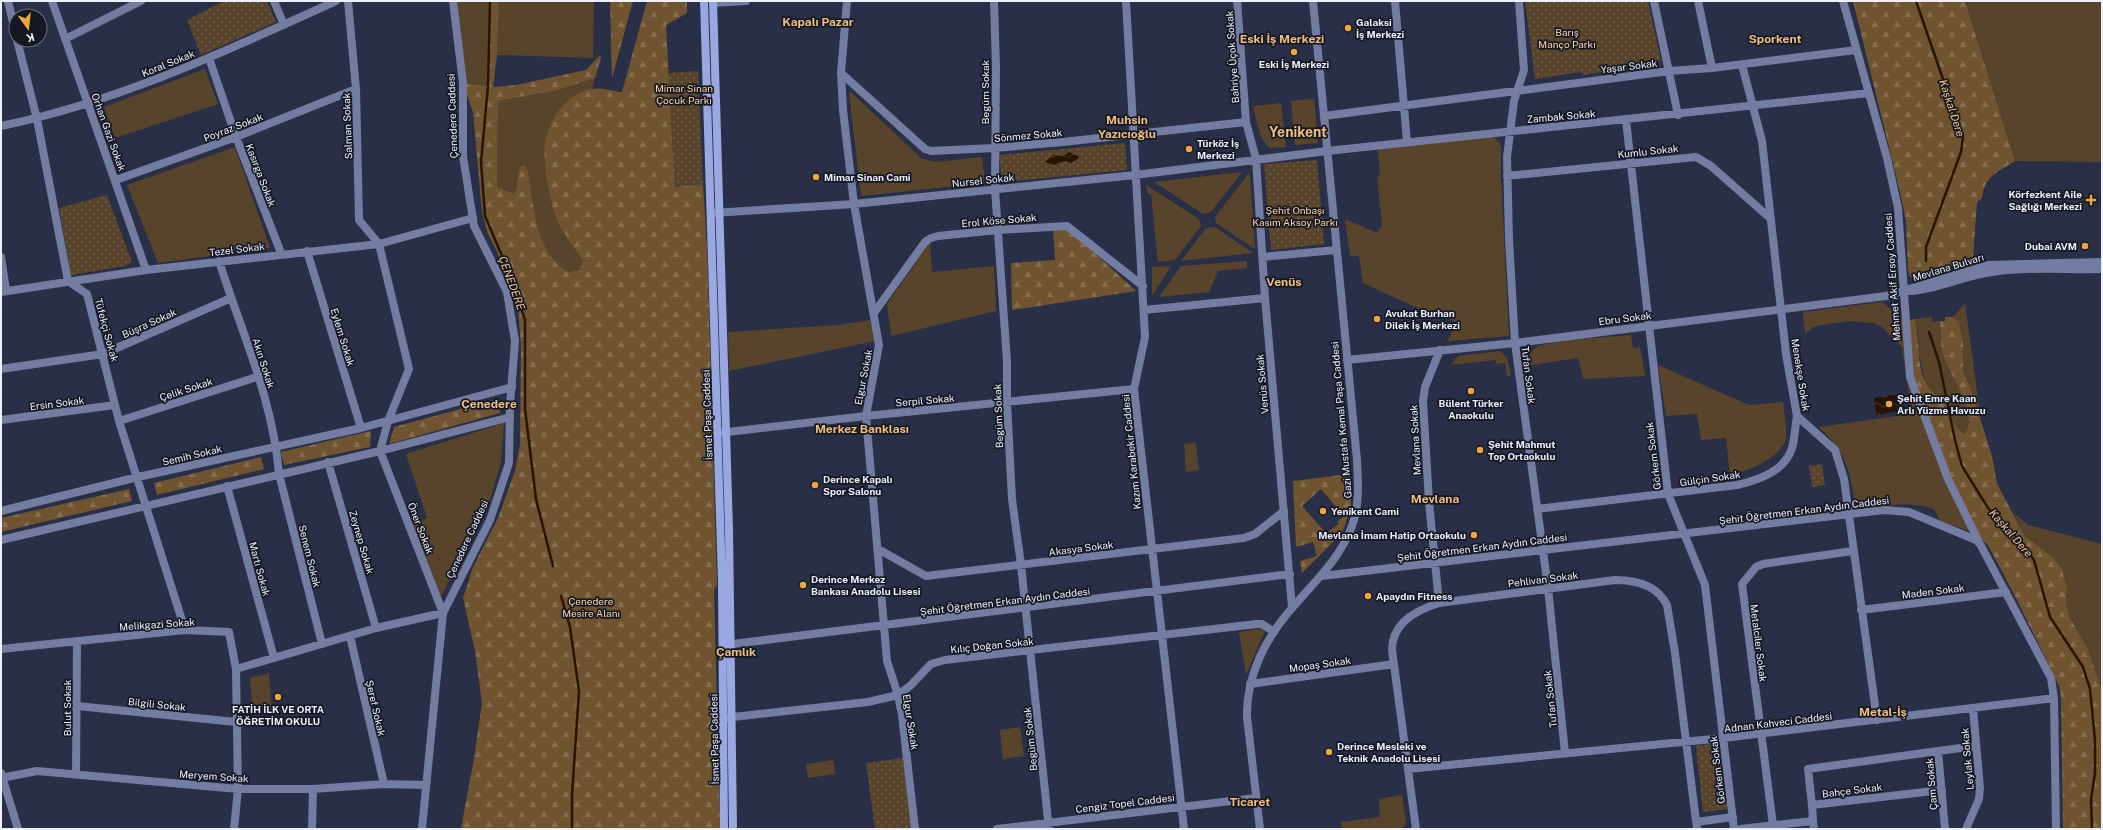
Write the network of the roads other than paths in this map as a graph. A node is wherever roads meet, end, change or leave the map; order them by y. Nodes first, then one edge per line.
1 (52, 1) edge
2 (141, 1) edge
3 (274, 1) edge
4 (336, 1) edge
5 (348, 1) edge
6 (453, 1) edge
7 (746, 1) edge
8 (847, 1) edge
9 (994, 1) edge
10 (1126, 1) edge
11 (1237, 1) edge
12 (1313, 1) edge
13 (1395, 1) edge
14 (1518, 1) edge
15 (1654, 1) edge
16 (1698, 1) edge
17 (1843, 1) edge
18 (704, 2) edge
19 (713, 2) edge
20 (284, 24) junction
21 (65, 39) junction
22 (19, 48) edge
23 (1856, 50) junction
24 (209, 58) junction
25 (1742, 64) junction
26 (1712, 68) junction
27 (1669, 71) junction
28 (841, 72) junction
29 (356, 89) junction
30 (1517, 90) junction
31 (1869, 93) junction
32 (87, 104) junction
33 (1405, 104) junction
34 (1752, 106) junction
35 (1678, 115) junction
36 (1324, 116) junction
37 (37, 119) junction
38 (1626, 120) junction
39 (1246, 122) junction
40 (1, 126) edge
41 (1510, 131) junction
42 (1133, 135) junction
43 (236, 137) junction
44 (1407, 142) junction
45 (994, 148) junction
46 (1327, 151) junction
47 (1256, 159) junction
48 (1631, 162) junction
49 (1135, 175) junction
50 (1507, 176) junction
51 (116, 180) junction
52 (995, 189) junction
53 (854, 204) junction
54 (716, 213) junction
55 (473, 218) junction
56 (1770, 218) junction
57 (998, 230) junction
58 (380, 244) junction
59 (1336, 250) junction
60 (306, 251) junction
61 (281, 254) junction
62 (1, 257) edge
63 (1263, 257) junction
64 (219, 261) junction
65 (2102, 262) edge
66 (2102, 269) edge
67 (146, 270) junction
68 (68, 281) junction
69 (1143, 286) junction
70 (3, 291) edge
71 (1904, 292) junction
72 (231, 298) junction
73 (1265, 298) junction
74 (1782, 308) junction
75 (1144, 310) junction
76 (874, 313) junction
77 (1648, 325) junction
78 (1515, 342) junction
79 (1440, 350) junction
80 (103, 354) junction
81 (1347, 360) junction
82 (1, 369) edge
83 (260, 376) junction
84 (512, 387) junction
85 (1134, 389) junction
86 (1007, 403) junction
87 (115, 406) junction
88 (866, 416) junction
89 (1797, 416) junction
90 (510, 417) junction
91 (1, 420) edge
92 (119, 421) junction
93 (388, 421) junction
94 (361, 428) junction
95 (722, 432) junction
96 (276, 446) junction
97 (380, 450) junction
98 (328, 462) junction
99 (279, 474) junction
100 (138, 477) junction
101 (227, 486) junction
102 (1668, 494) junction
103 (146, 507) junction
104 (1537, 509) junction
105 (1, 511) edge
106 (1284, 511) junction
107 (1849, 514) junction
108 (1684, 534) junction
109 (1, 540) edge
110 (1980, 544) junction
111 (878, 549) junction
112 (1152, 549) junction
113 (1541, 549) junction
114 (1853, 551) junction
115 (1435, 563) junction
116 (1021, 565) junction
117 (1290, 574) junction
118 (1322, 576) junction
119 (1548, 588) junction
120 (1156, 592) junction
121 (2006, 592) junction
122 (1439, 603) junction
123 (1026, 608) junction
124 (1292, 608) junction
125 (1861, 610) junction
126 (443, 613) junction
127 (884, 626) junction
128 (376, 628) junction
129 (185, 630) junction
130 (1274, 632) junction
131 (1162, 635) junction
132 (350, 636) junction
133 (77, 640) junction
134 (322, 644) junction
135 (726, 645) junction
136 (1, 650) edge
137 (1030, 650) junction
138 (274, 658) junction
139 (1394, 664) junction
140 (236, 669) junction
141 (1250, 684) junction
142 (898, 695) junction
143 (2054, 698) junction
144 (77, 706) junction
145 (1972, 708) junction
146 (727, 718) junction
147 (1877, 720) junction
148 (236, 722) junction
149 (1761, 734) junction
150 (1723, 738) junction
151 (1685, 741) junction
152 (1976, 746) junction
153 (1938, 751) junction
154 (1565, 753) junction
155 (1408, 769) junction
156 (76, 775) junction
157 (1, 777) edge
158 (384, 784) junction
159 (426, 786) junction
160 (238, 789) junction
161 (313, 789) junction
162 (1942, 790) junction
163 (1256, 798) junction
164 (1812, 805) junction
165 (1181, 807) junction
166 (1733, 817) junction
167 (1697, 825) edge
168 (1773, 825) junction
169 (1814, 825) edge
170 (1049, 826) edge
171 (18, 829) edge
172 (234, 829) edge
173 (312, 829) edge
174 (422, 829) edge
175 (724, 829) edge
176 (733, 829) edge
177 (915, 829) edge
178 (997, 829) edge
179 (1184, 829) edge
180 (1260, 829) edge
181 (1416, 829) edge
182 (1734, 829) edge
183 (1740, 829) edge
184 (1946, 829) edge
185 (1966, 829) edge
186 (2056, 829) edge

1 - 21 street, Orhan Gazi Sokak
2 - 21 street
3 - 20 street
4 - 20 street, Koral Sokak
5 - 29 street, Salman Sokak
6 - 55 street, Çenedere Caddesi
7 - 19 street
8 - 28 street, Elgur Sokak
9 - 45 street, Begüm Sokak
10 - 42 street, Kazım Karabekir Caddesi
11 - 39 street, Bahriye Üçok Sokak
12 - 36 street, Gazi Mustafa Kemal Paşa Caddesi
13 - 33 street
14 - 30 street, Tufan Sokak
15 - 27 street
16 - 26 street
17 - 23 street, Mehmet Akif Ersoy Caddesi
18 - 19 street
18 - 54 main road, İsmet Paşa Caddesi
19 - 54 main road, İsmet Paşa Caddesi
20 - 24 street, Koral Sokak
21 - 32 street, Orhan Gazi Sokak
22 - 37 street
23 - 25 street, Yaşar Sokak
23 - 31 street, Mehmet Akif Ersoy Caddesi
24 - 32 street, Koral Sokak
24 - 43 street, Kasırga Sokak
25 - 26 street, Yaşar Sokak
25 - 34 street, Menekşe Sokak
26 - 27 street, Yaşar Sokak
27 - 30 street, Yaşar Sokak
27 - 35 street
28 - 45 street, Sönmez Sokak
28 - 53 street, Elgur Sokak
29 - 43 street, Poyraz Sokak
29 - 58 street, Salman Sokak
30 - 33 street, Yaşar Sokak
30 - 41 street, Tufan Sokak
31 - 34 street, Zambak Sokak
31 - 71 street, Mehmet Akif Ersoy Caddesi
32 - 37 street, Koral Sokak
32 - 51 street, Orhan Gazi Sokak
33 - 36 street, Yaşar Sokak
33 - 44 street
34 - 35 street, Zambak Sokak
34 - 56 street, Menekşe Sokak
35 - 38 street, Zambak Sokak
36 - 46 street, Gazi Mustafa Kemal Paşa Caddesi
37 - 40 street, Koral Sokak
37 - 68 street
38 - 41 street, Zambak Sokak
38 - 48 street, Görkem Sokak
39 - 42 street, Sönmez Sokak
39 - 47 street, Bahriye Üçok Sokak
41 - 44 street, Zambak Sokak
41 - 50 street, Tufan Sokak
42 - 45 street, Sönmez Sokak
42 - 49 street, Kazım Karabekir Caddesi
43 - 51 street, Poyraz Sokak
43 - 61 street, Kasırga Sokak
44 - 46 street, Zambak Sokak
45 - 52 street, Begüm Sokak
46 - 47 street, Zambak Sokak
46 - 59 street, Gazi Mustafa Kemal Paşa Caddesi
47 - 49 street, Nursel Sokak
47 - 63 street, Venüs Sokak
48 - 50 street, Kumlu Sokak
48 - 56 street, Kumlu Sokak
48 - 77 street, Görkem Sokak
49 - 52 street, Nursel Sokak
49 - 69 street, Kazım Karabekir Caddesi
50 - 78 street, Tufan Sokak
51 - 67 street, Orhan Gazi Sokak
52 - 53 street, Nursel Sokak
52 - 57 street, Begüm Sokak
53 - 54 street, Nursel Sokak
53 - 76 street, Elgur Sokak
54 - 95 main road, İsmet Paşa Caddesi
55 - 58 street, Tezel Sokak
55 - 84 street, Çenedere Caddesi
56 - 74 street, Menekşe Sokak
57 - 69 street, Erol Köse Sokak
57 - 76 street, Erol Köse Sokak
57 - 86 street, Begüm Sokak
58 - 60 street, Tezel Sokak
58 - 93 street
59 - 63 street
59 - 81 street, Gazi Mustafa Kemal Paşa Caddesi
60 - 61 street, Tezel Sokak
60 - 94 street, Eylem Sokak
61 - 64 street, Tezel Sokak
62 - 70 street
63 - 73 street, Venüs Sokak
64 - 67 street, Tezel Sokak
64 - 72 street, Akın Sokak
65 - 71 street, Mevlana Bulvarı
66 - 71 street, Mevlana Bulvarı
67 - 68 street, Tezel Sokak
68 - 70 street, Tezel Sokak
68 - 80 street, Tüfekçi Sokak
69 - 75 street, Kazım Karabekir Caddesi
71 - 74 street, Ebru Sokak
71 - 110 street, Mehmet Akif Ersoy Caddesi
72 - 80 street, Büşra Sokak
72 - 83 street, Akın Sokak
73 - 75 street
73 - 106 street, Venüs Sokak
74 - 77 street, Ebru Sokak
74 - 89 street, Menekşe Sokak
75 - 85 street, Kazım Karabekir Caddesi
76 - 88 street, Elgur Sokak
77 - 78 street, Ebru Sokak
77 - 102 street, Görkem Sokak
78 - 79 street, Ebru Sokak
78 - 104 street, Tufan Sokak
79 - 81 street, Ebru Sokak
79 - 115 street, Mevlana Sokak
80 - 82 street, Büşra Sokak
80 - 87 street, Tüfekçi Sokak
81 - 118 street, Gazi Mustafa Kemal Paşa Caddesi
83 - 92 street, Çelik Sokak
83 - 96 street, Akın Sokak
84 - 90 street, Çenedere Caddesi
84 - 93 street, Semih Sokak
85 - 86 street, Serpil Sokak
85 - 112 street, Kazım Karabekir Caddesi
86 - 88 street, Serpil Sokak
86 - 116 street, Begüm Sokak
87 - 91 street, Ersin Sokak
87 - 92 street, Tüfekçi Sokak
88 - 95 street, Serpil Sokak
88 - 111 street, Elgur Sokak
89 - 102 street, Gülçin Sokak
89 - 107 street, Menekşe Sokak
90 - 97 street
90 - 126 street, Çenedere Caddesi
92 - 100 street, Tüfekçi Sokak
93 - 94 street, Semih Sokak
93 - 97 street
94 - 96 street, Semih Sokak
95 - 135 main road, İsmet Paşa Caddesi
96 - 99 street, Akın Sokak
96 - 100 street, Semih Sokak
97 - 98 street
97 - 126 street, Öner Sokak
98 - 99 street
98 - 128 street, Zeynep Sokak
99 - 101 street
99 - 134 street, Senem Sokak
100 - 103 street, Tüfekçi Sokak
100 - 105 street, Semih Sokak
101 - 103 street
101 - 138 street, Martı Sokak
102 - 104 street, Gülçin Sokak
102 - 108 street, Görkem Sokak
103 - 109 street
103 - 129 street, Tüfekçi Sokak
104 - 113 street, Tufan Sokak
106 - 112 street, Akasya Sokak
106 - 117 street, Venüs Sokak
107 - 108 street, Şehit Öğretmen Erkan Aydın Caddesi
107 - 110 street, Şehit Öğretmen Erkan Aydın Caddesi
107 - 114 street, Menekşe Sokak
108 - 113 street, Şehit Öğretmen Erkan Aydın Caddesi
108 - 150 street, Görkem Sokak
110 - 121 street
111 - 116 street, Akasya Sokak
111 - 127 street, Elgur Sokak
112 - 116 street, Akasya Sokak
112 - 120 street, Kazım Karabekir Caddesi
113 - 115 street, Şehit Öğretmen Erkan Aydın Caddesi
113 - 119 street, Tufan Sokak
114 - 125 street, Menekşe Sokak
114 - 149 street, Metalciler Sokak
115 - 118 street, Şehit Öğretmen Erkan Aydın Caddesi
115 - 122 street, Mevlana Sokak
116 - 123 street, Begüm Sokak
117 - 120 street, Şehit Öğretmen Erkan Aydın Caddesi
117 - 124 street, Venüs Sokak
118 - 124 street, Gazi Mustafa Kemal Paşa Caddesi
119 - 122 street, Pehlivan Sokak
119 - 151 street, Pehlivan Sokak
119 - 154 street, Tufan Sokak
120 - 123 street, Şehit Öğretmen Erkan Aydın Caddesi
120 - 131 street, Kazım Karabekir Caddesi
121 - 125 street, Maden Sokak
121 - 143 street
122 - 139 street, Pehlivan Sokak
123 - 127 street, Şehit Öğretmen Erkan Aydın Caddesi
123 - 137 street, Begüm Sokak
124 - 130 street, Gazi Mustafa Kemal Paşa Caddesi
125 - 147 street, Menekşe Sokak
126 - 128 street
126 - 159 street, Çenedere Caddesi
127 - 135 street, Şehit Öğretmen Erkan Aydın Caddesi
127 - 142 street, Elgur Sokak
128 - 132 street
129 - 133 street, Melikgazi Sokak
129 - 140 street, Melikgazi Sokak
130 - 131 street, Kılıç Doğan Sokak
130 - 141 street, Gazi Mustafa Kemal Paşa Caddesi
131 - 137 street, Kılıç Doğan Sokak
131 - 165 street, Kazım Karabekir Caddesi
132 - 134 street
132 - 158 street, Şeref Sokak
133 - 136 street, Melikgazi Sokak
133 - 144 street, Bulut Sokak
134 - 138 street
135 - 146 main road, İsmet Paşa Caddesi
137 - 142 street, Kılıç Doğan Sokak
137 - 170 street, Begüm Sokak
138 - 140 street
139 - 141 street, Mopaş Sokak
139 - 155 street, Pehlivan Sokak
140 - 148 street, Melikgazi Sokak
141 - 163 street, Gazi Mustafa Kemal Paşa Caddesi
142 - 146 street, Kılıç Doğan Sokak
142 - 177 street, Elgur Sokak
143 - 145 street, Adnan Kahveci Caddesi
143 - 186 street
144 - 148 street, Bilgili Sokak
144 - 156 street, Bulut Sokak
145 - 147 street, Adnan Kahveci Caddesi
145 - 152 street, Leylak Sokak
146 - 175 main road, İsmet Paşa Caddesi
146 - 176 main road, İsmet Paşa Caddesi
147 - 149 street, Adnan Kahveci Caddesi
148 - 160 street, Melikgazi Sokak
149 - 150 street, Adnan Kahveci Caddesi
149 - 168 street, Metalciler Sokak
150 - 151 street, Adnan Kahveci Caddesi
150 - 166 street, Görkem Sokak
151 - 154 street, Adnan Kahveci Caddesi
151 - 167 street, Pehlivan Sokak
152 - 153 street, Çam Sokak
152 - 185 street, Leylak Sokak
153 - 162 street, Çam Sokak
153 - 164 street, Bahçe Sokak
154 - 155 street, Adnan Kahveci Caddesi
155 - 181 street, Pehlivan Sokak
156 - 157 street, Meryem Sokak
156 - 160 street, Meryem Sokak
157 - 171 street
158 - 159 street, Meryem Sokak
158 - 161 street, Meryem Sokak
159 - 174 street, Çenedere Caddesi
160 - 161 street, Meryem Sokak
160 - 172 street, Melikgazi Sokak
161 - 173 street
162 - 164 street, Bahçe Sokak
162 - 184 street, Çam Sokak
163 - 165 street, Cengiz Topel Caddesi
163 - 180 street, Gazi Mustafa Kemal Paşa Caddesi
164 - 169 street
165 - 170 street, Cengiz Topel Caddesi
165 - 179 street, Kazım Karabekir Caddesi
166 - 167 street
166 - 182 street, Görkem Sokak
168 - 169 street
168 - 183 street
170 - 178 street, Cengiz Topel Caddesi

